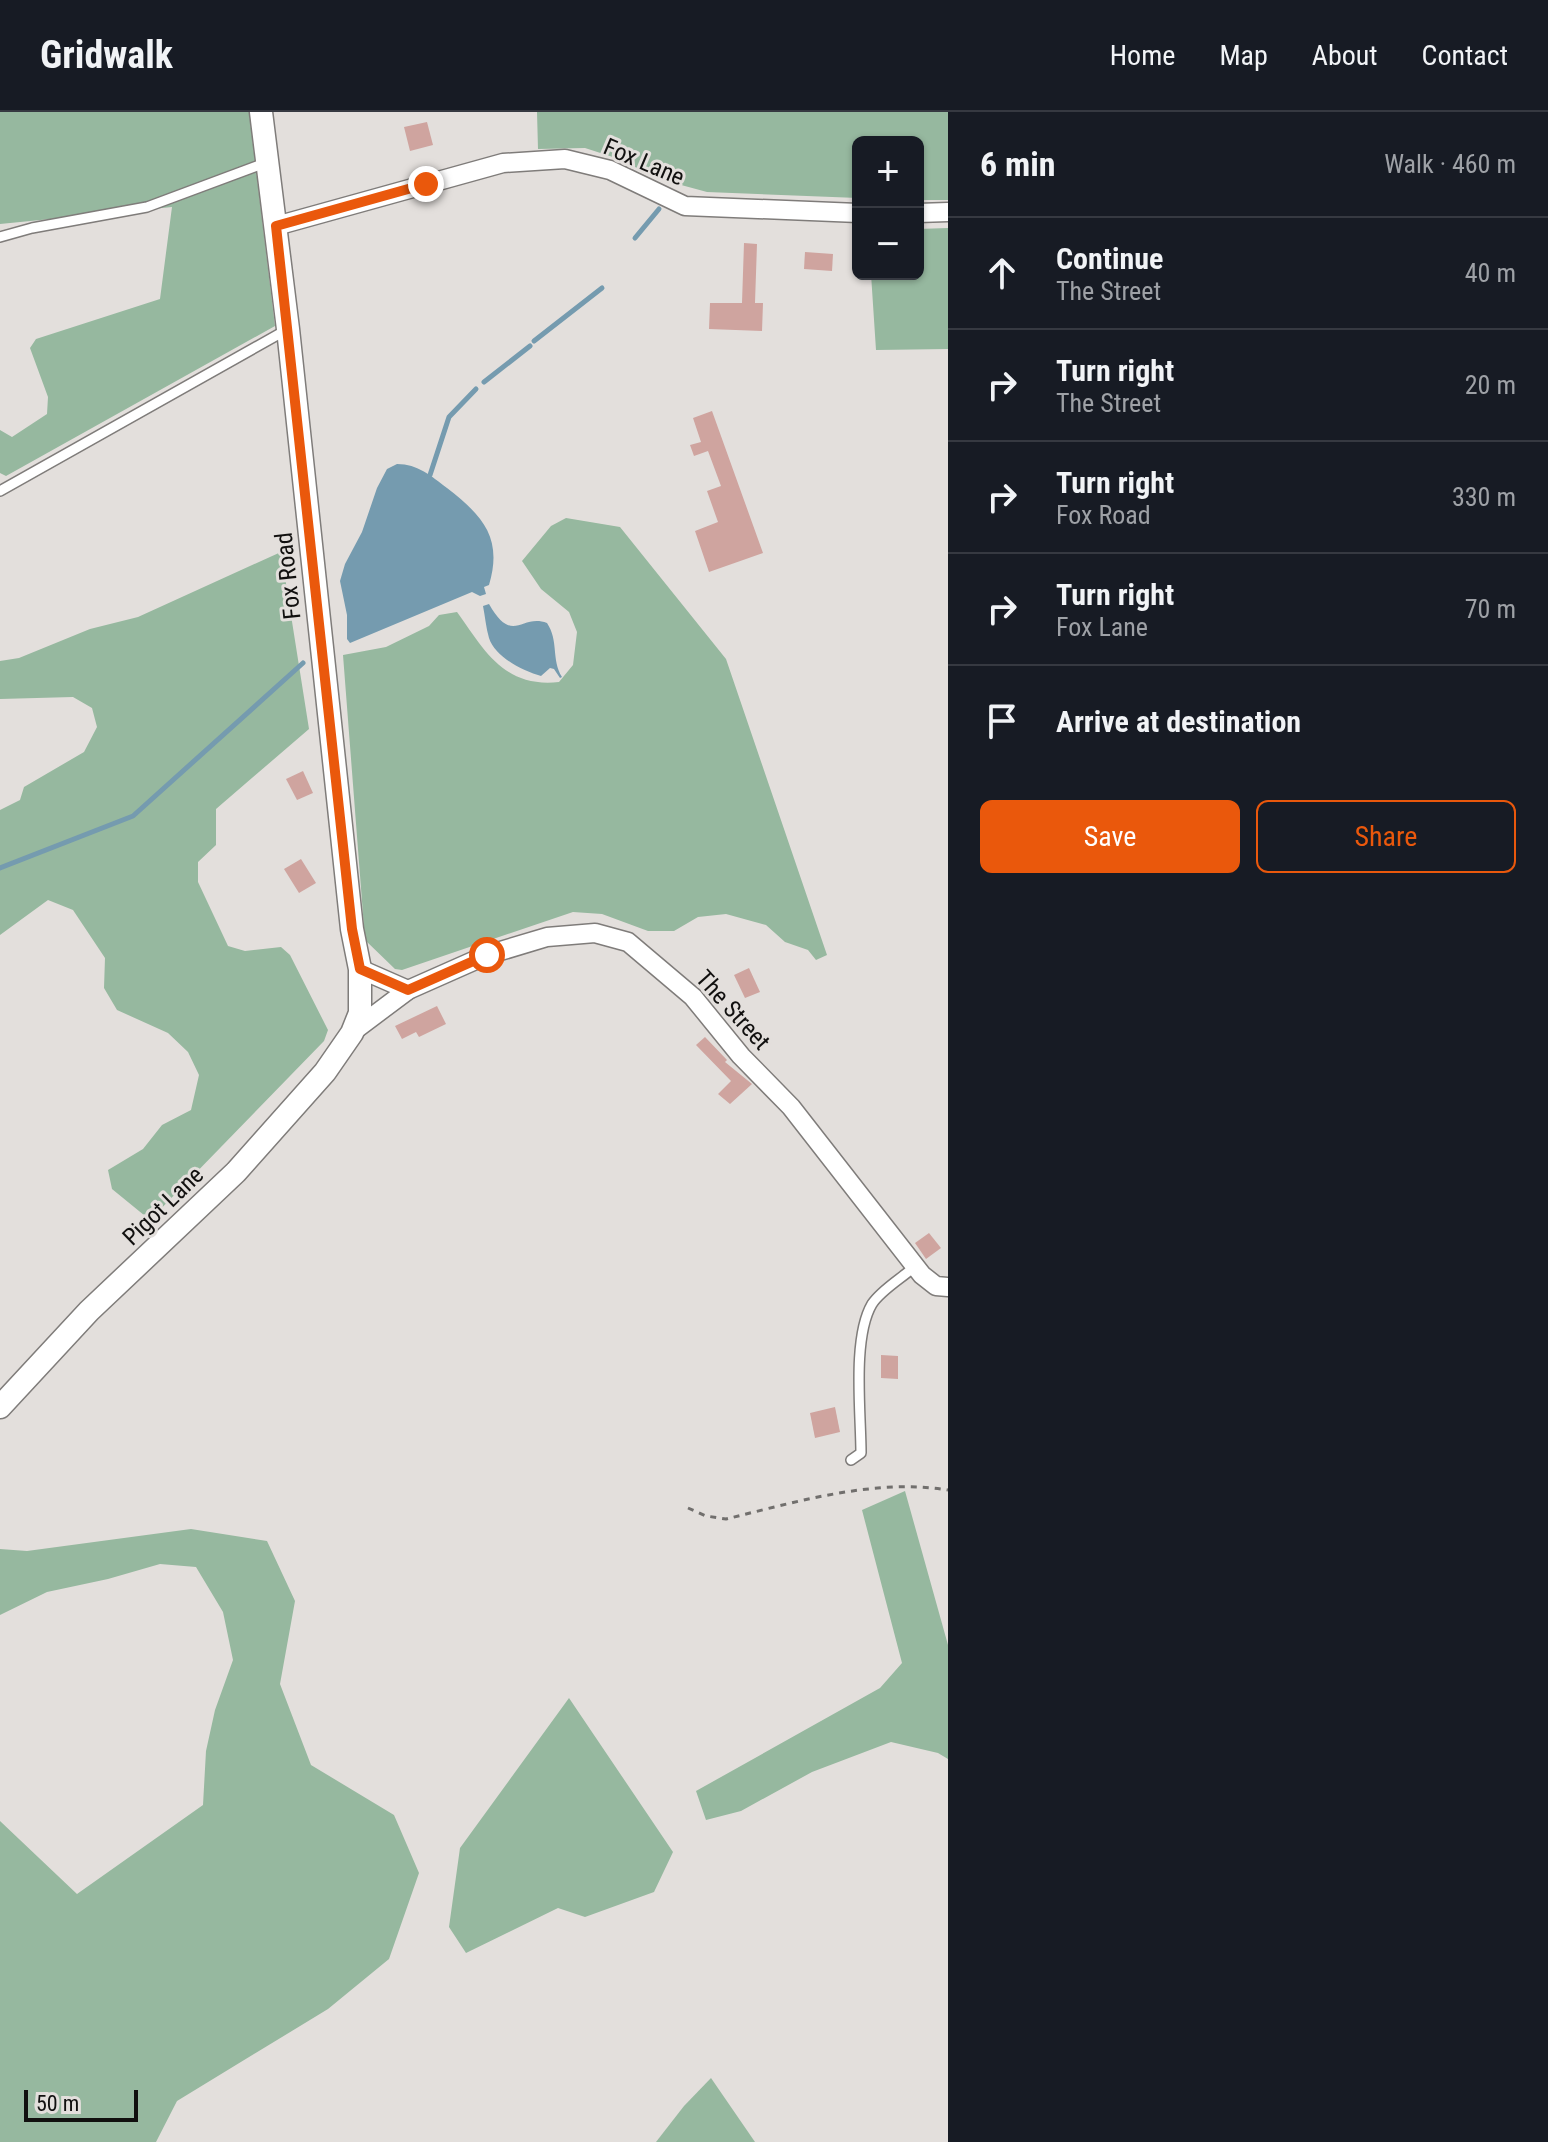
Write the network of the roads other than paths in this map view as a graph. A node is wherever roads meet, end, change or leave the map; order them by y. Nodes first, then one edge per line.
1 (261, 112) edge
2 (268, 161) junction
3 (948, 212) edge
4 (852, 213) edge
5 (924, 213) edge
6 (276, 226) junction
7 (0, 237) edge
8 (288, 329) junction
9 (0, 491) edge
10 (360, 969) junction
11 (408, 990) junction
12 (352, 1033) junction
13 (914, 1267) junction
14 (948, 1287) edge
15 (0, 1407) edge
16 (851, 1460) dead end

1 - 2 street, Fox Road
2 - 6 street, Fox Road
2 - 7 lane
3 - 5 street
4 - 6 street, Fox Lane
6 - 8 street, Fox Road
8 - 9 lane
8 - 10 street, Fox Road
10 - 11 street
10 - 12 street, Fox Road
11 - 12 street, The Street
11 - 13 street, The Street
12 - 15 street, Pigot Lane
13 - 14 street, The Street
13 - 16 lane

